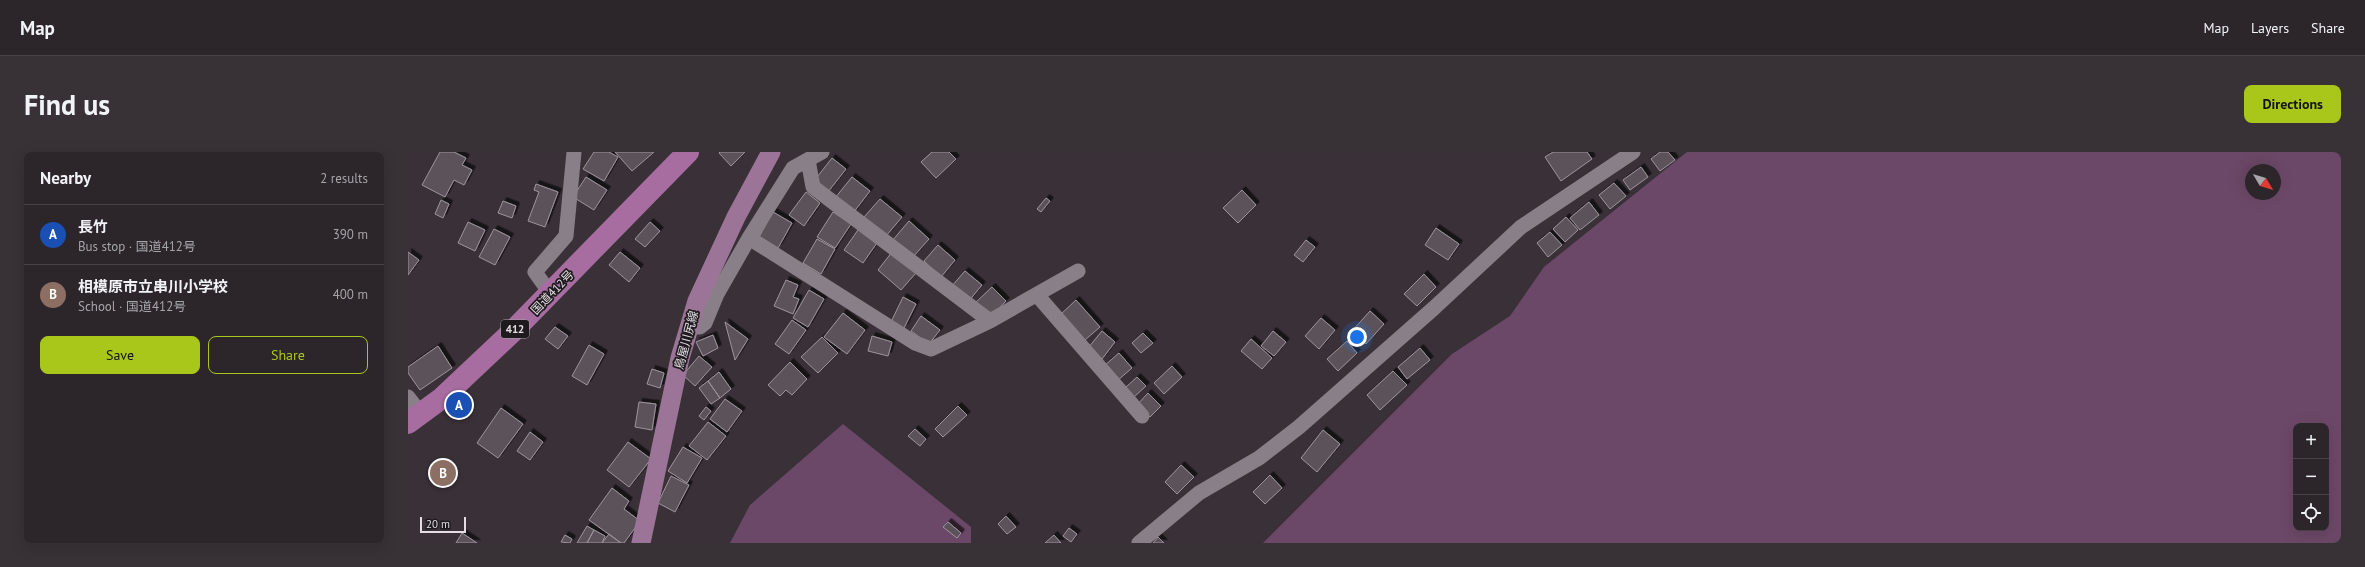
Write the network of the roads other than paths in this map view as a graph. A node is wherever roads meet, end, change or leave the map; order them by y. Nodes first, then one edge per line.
1 (563, 152) edge
2 (574, 152) edge
3 (688, 152) edge
4 (771, 152) edge
5 (822, 152) edge
6 (1632, 152) edge
7 (808, 160) junction
8 (749, 238) junction
9 (1078, 270) dead end
10 (550, 293) junction
11 (1037, 295) junction
12 (990, 321) junction
13 (688, 327) junction
14 (408, 397) edge
15 (1142, 416) dead end
16 (414, 419) edge
17 (641, 543) edge
18 (1138, 543) edge

1 - 2 street
2 - 10 street
3 - 10 highway, 国道412号 / 412
4 - 13 main road, 鳥屋川尻線
5 - 7 street
6 - 18 street
7 - 8 street
7 - 12 street
8 - 12 street
8 - 13 street
9 - 11 street
10 - 16 highway, 国道412号 / 412
11 - 12 street
11 - 15 street
13 - 17 main road, 鳥屋川尻線
14 - 16 street

